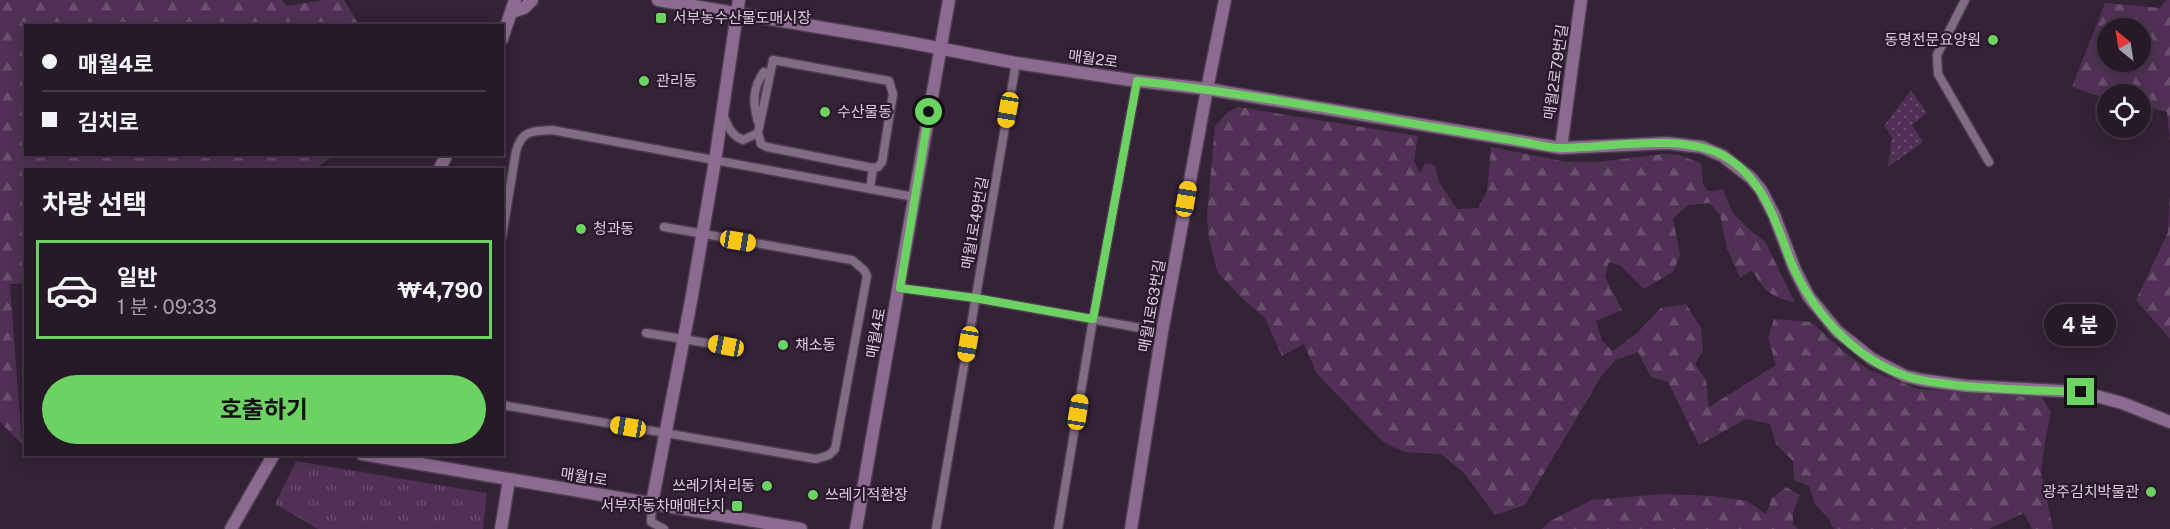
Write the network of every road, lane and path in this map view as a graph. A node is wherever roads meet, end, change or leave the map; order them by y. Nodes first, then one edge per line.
1 (532, 0) edge
2 (658, 0) edge
3 (950, 0) edge
4 (1225, 0) edge
5 (1581, 0) edge
6 (1965, 0) edge
7 (513, 6) edge
8 (738, 6) edge
9 (504, 33) edge
10 (940, 49) junction
11 (1016, 63) junction
12 (764, 72) dead end
13 (1137, 81) junction
14 (1207, 89) junction
15 (722, 113) junction
16 (758, 130) junction
17 (1561, 148) junction
18 (715, 161) junction
19 (1989, 162) dead end
20 (873, 168) junction
21 (870, 189) junction
22 (914, 197) junction
23 (504, 225) edge
24 (664, 227) dead end
25 (703, 234) junction
26 (900, 288) junction
27 (975, 298) junction
28 (1093, 319) junction
29 (1162, 332) junction
30 (646, 333) dead end
31 (684, 339) junction
32 (726, 346) dead end
33 (504, 405) edge
34 (2170, 422) edge
35 (666, 434) junction
36 (273, 456) edge
37 (373, 456) edge
38 (509, 480) junction
39 (652, 503) junction
40 (231, 529) edge
41 (501, 529) edge
42 (664, 529) edge
43 (801, 529) edge
44 (856, 529) edge
45 (936, 529) edge
46 (1058, 529) edge
47 (1131, 529) edge

1 - 7 street
2 - 8 street, 매월2로
3 - 10 street, 매월4로
4 - 14 street, 매월1로63번길
5 - 17 street, 매월2로79번길
6 - 19 street
7 - 9 street
8 - 10 street, 매월2로
8 - 15 street
10 - 11 street, 매월2로
10 - 22 street, 매월4로
11 - 13 street, 매월2로
11 - 27 street, 매월1로49번길
12 - 16 street
13 - 14 street, 매월2로
13 - 28 street
14 - 17 street, 매월2로
14 - 29 street, 매월1로63번길
15 - 16 street
15 - 18 street
16 - 20 street
16 - 20 street
17 - 34 street, 매월2로
18 - 21 street
18 - 23 street
18 - 25 street
20 - 21 street
21 - 22 street
22 - 26 street, 매월4로
24 - 25 street
25 - 31 street
25 - 35 street
26 - 27 street
26 - 44 street, 매월4로
27 - 28 street
27 - 45 street, 매월1로49번길
28 - 29 street
28 - 46 street
29 - 47 street, 매월1로63번길
30 - 31 street
31 - 32 street
31 - 35 street
33 - 35 street
35 - 39 street
36 - 40 street
37 - 38 street, 매월1로
38 - 39 street, 매월1로
38 - 41 street
39 - 42 street
39 - 43 street, 매월1로

